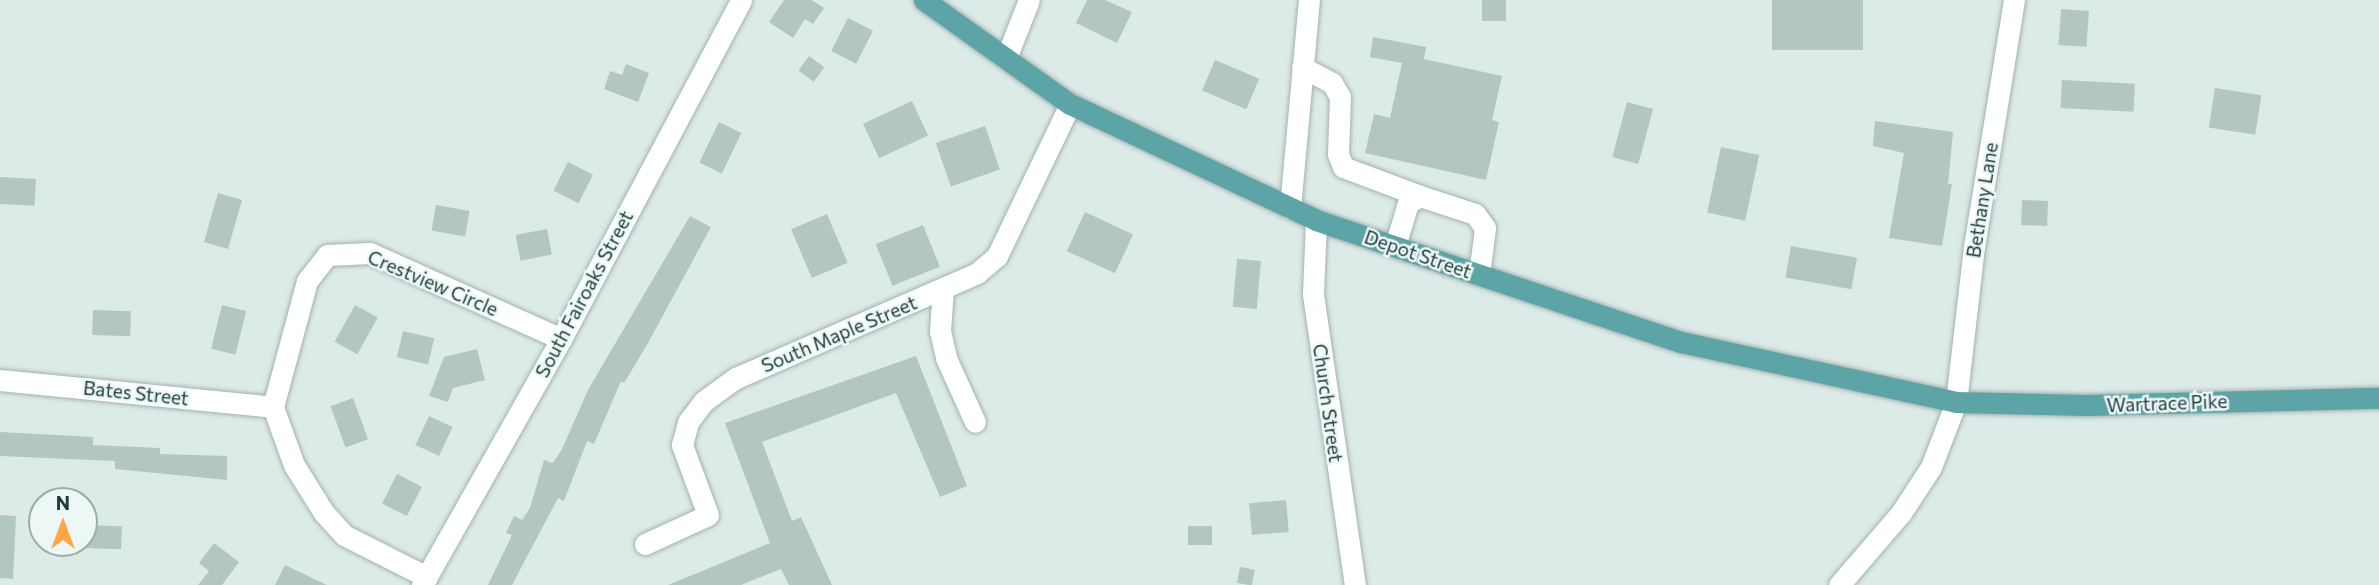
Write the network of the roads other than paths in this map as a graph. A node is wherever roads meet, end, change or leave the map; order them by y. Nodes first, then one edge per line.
1 (741, 0) edge
2 (924, 0) edge
3 (1029, 0) edge
4 (1309, 0) edge
5 (2014, 0) edge
6 (1006, 58) junction
7 (1302, 67) junction
8 (1070, 104) junction
9 (1420, 196) junction
10 (1290, 208) junction
11 (1316, 220) junction
12 (1395, 246) junction
13 (1479, 275) junction
14 (943, 288) junction
15 (561, 339) junction
16 (0, 380) edge
17 (2379, 398) edge
18 (1956, 402) junction
19 (273, 407) junction
20 (975, 422) dead end
21 (645, 544) dead end
22 (424, 581) edge
23 (1355, 585) edge
24 (1839, 585) edge

1 - 15 street, South Fairoaks Street
2 - 6 main road, Depot Street
3 - 6 street
4 - 7 street
5 - 18 street, Bethany Lane
6 - 8 main road, Depot Street
7 - 9 street
7 - 10 street
8 - 10 main road, Depot Street
8 - 14 street, South Maple Street
9 - 12 street
9 - 13 street
10 - 11 main road, Depot Street
11 - 12 main road, Depot Street
11 - 23 street, Church Street
12 - 13 main road, Depot Street
13 - 18 main road, Depot Street
14 - 20 street
14 - 21 street, South Maple Street
15 - 19 street, Crestview Circle
15 - 22 street, South Fairoaks Street
16 - 19 street, Bates Street
17 - 18 main road, Wartrace Pike
18 - 24 street, Bethany Lane
19 - 22 street

